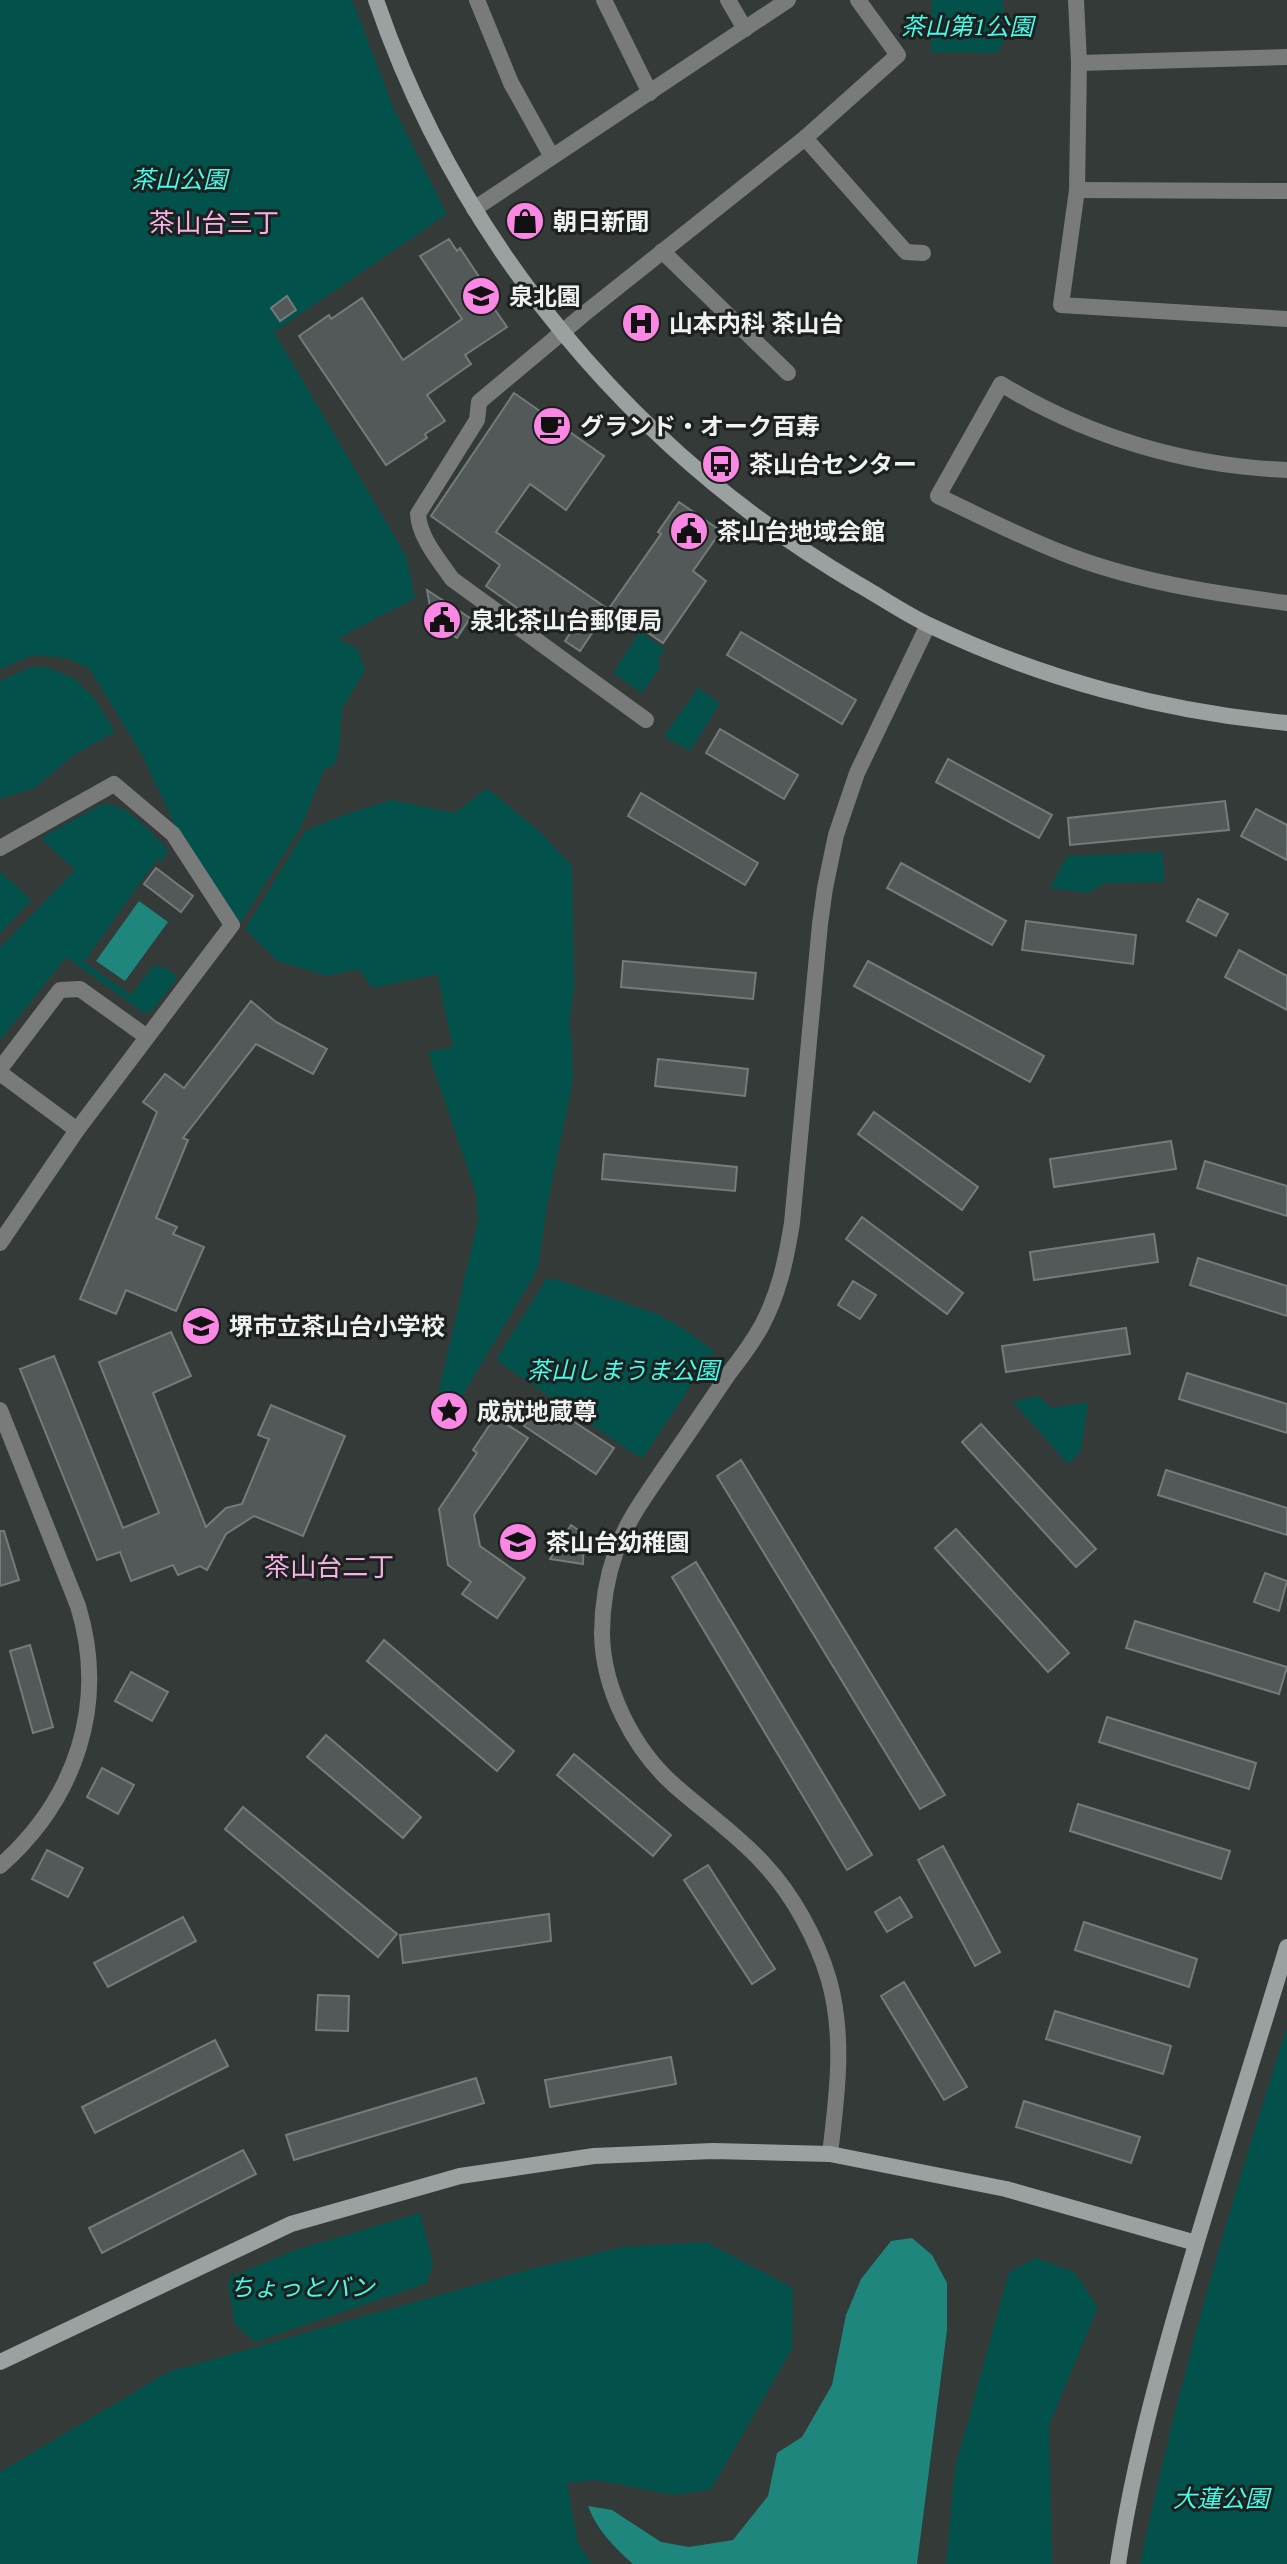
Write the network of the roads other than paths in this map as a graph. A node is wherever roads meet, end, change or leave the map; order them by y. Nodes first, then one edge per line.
1 (376, 0) edge
2 (477, 0) edge
3 (604, 0) edge
4 (728, 0) edge
5 (788, 0) edge
6 (858, 0) edge
7 (1076, 0) edge
8 (745, 29) junction
9 (1287, 57) edge
10 (1079, 63) junction
11 (650, 93) junction
12 (805, 138) junction
13 (552, 157) junction
14 (1077, 190) junction
15 (1287, 191) edge
16 (474, 209) junction
17 (662, 251) junction
18 (923, 253) dead end
19 (1287, 319) edge
20 (561, 333) junction
21 (788, 373) dead end
22 (1287, 470) edge
23 (1287, 603) edge
24 (928, 625) junction
25 (646, 720) dead end
26 (1287, 723) edge
27 (0, 848) edge
28 (147, 1037) junction
29 (0, 1071) edge
30 (77, 1130) junction
31 (0, 1243) edge
32 (0, 1410) edge
33 (0, 1866) edge
34 (1287, 1947) edge
35 (830, 2154) junction
36 (1196, 2243) junction
37 (0, 2362) edge
38 (1118, 2564) edge

1 - 16 street
2 - 13 street
3 - 11 street
4 - 8 street
5 - 8 street
6 - 12 street
7 - 10 street
8 - 11 street
9 - 10 street
10 - 14 street
11 - 13 street
12 - 17 street
12 - 18 street
13 - 16 street
14 - 15 street
14 - 19 street
16 - 20 street
17 - 20 street
17 - 21 street
20 - 24 street
20 - 25 street
22 - 23 street
24 - 26 street
24 - 35 street
27 - 28 street
28 - 29 street
28 - 30 street
29 - 30 street
30 - 31 street
32 - 33 street
34 - 36 street
35 - 36 street
35 - 37 street
36 - 38 street

